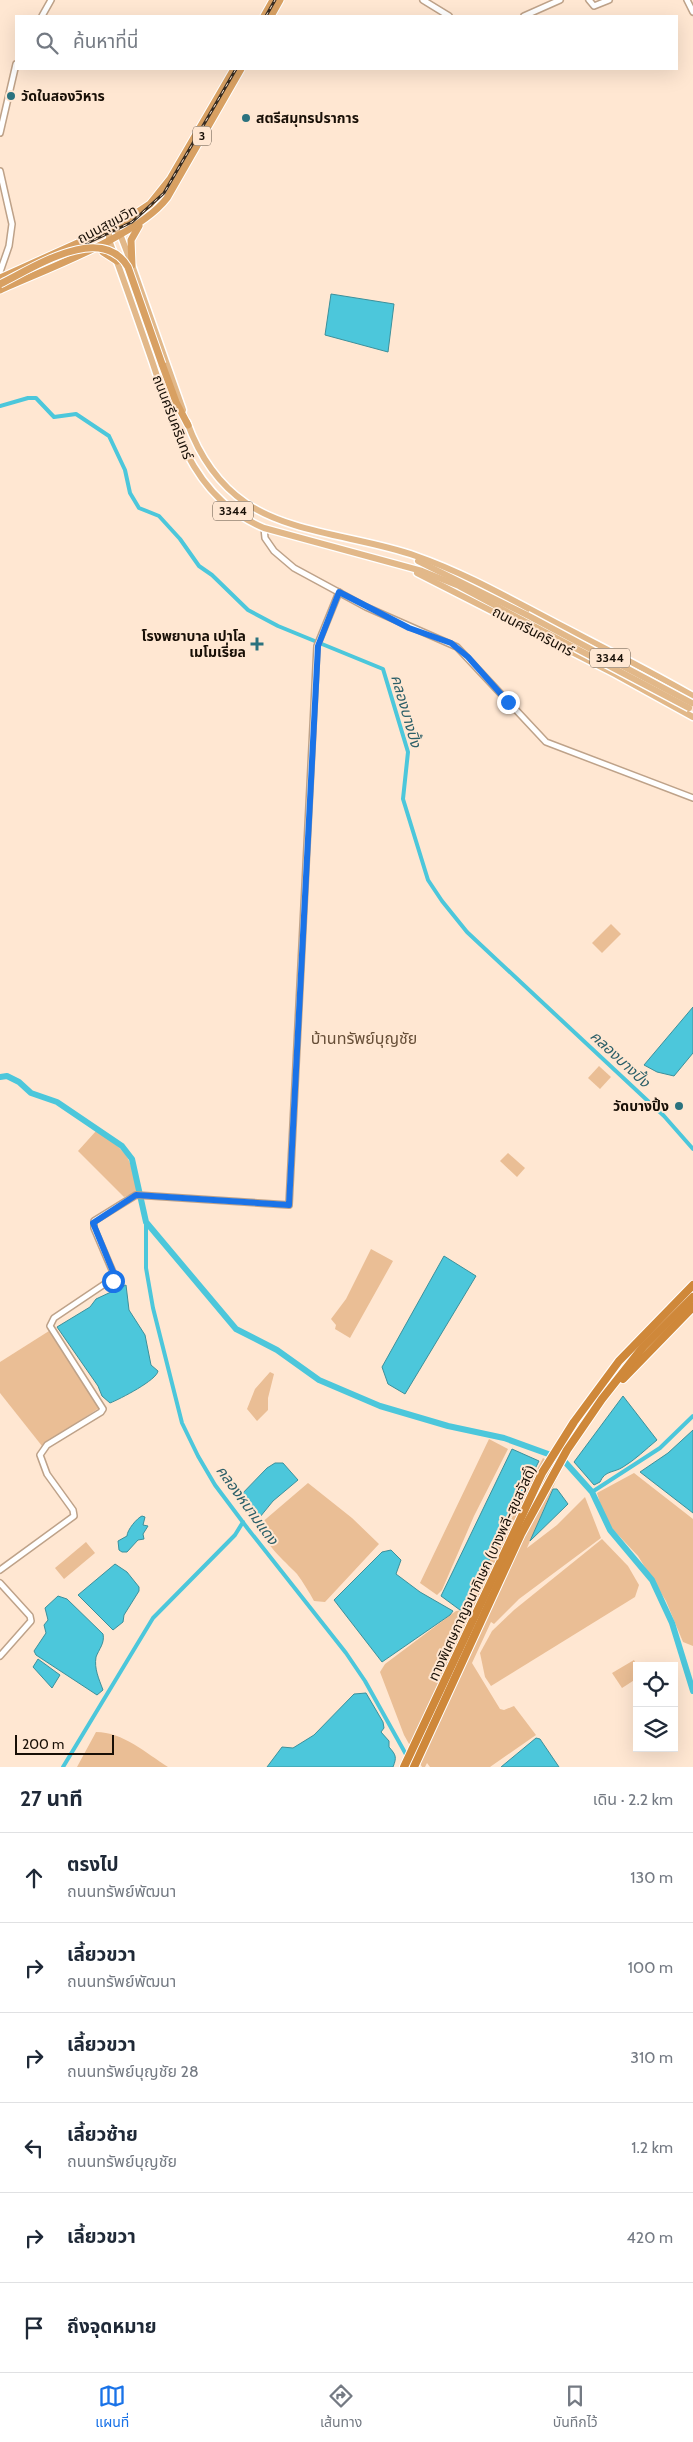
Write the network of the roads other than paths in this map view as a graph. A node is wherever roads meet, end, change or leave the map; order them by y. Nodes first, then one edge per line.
1 (51, 0) edge
2 (273, 0) edge
3 (280, 0) edge
4 (423, 0) edge
5 (560, 0) edge
6 (589, 0) edge
7 (609, 0) edge
8 (687, 0) edge
9 (693, 12) edge
10 (43, 15) edge
11 (265, 15) edge
12 (272, 15) edge
13 (447, 15) edge
14 (526, 15) edge
15 (15, 68) edge
16 (233, 70) edge
17 (240, 70) edge
18 (0, 134) edge
19 (0, 170) edge
20 (140, 211) junction
21 (144, 220) junction
22 (111, 228) junction
23 (120, 234) junction
24 (88, 237) junction
25 (109, 240) junction
26 (93, 247) junction
27 (83, 252) junction
28 (117, 261) junction
29 (132, 265) junction
30 (0, 272) edge
31 (0, 278) edge
32 (137, 279) junction
33 (124, 282) junction
34 (0, 284) edge
35 (0, 290) edge
36 (188, 425) junction
37 (264, 528) junction
38 (373, 544) junction
39 (369, 556) junction
40 (339, 592) junction
41 (526, 618) junction
42 (590, 641) junction
43 (582, 657) junction
44 (631, 662) junction
45 (623, 678) junction
46 (692, 704) edge
47 (693, 717) edge
48 (693, 798) edge
49 (693, 1285) edge
50 (693, 1296) edge
51 (693, 1308) edge
52 (602, 1399) junction
53 (0, 1570) edge
54 (0, 1583) edge
55 (0, 1656) edge
56 (404, 1767) edge
57 (414, 1767) edge

1 - 10 street
2 - 11 highway
3 - 12 highway
4 - 13 street
5 - 14 street
6 - 7 street
8 - 9 street
15 - 18 street
16 - 20 highway, ถนนสุขุมวิท / 3
17 - 21 highway, ถนนสุขุมวิท / 3
19 - 30 street
20 - 21 highway
20 - 22 highway, ถนนสุขุมวิท / 3
21 - 23 highway, ถนนสุขุมวิท / 3
21 - 29 highway
22 - 23 main road, ถนนศรีนครินทร์ / 3344
22 - 24 highway, ถนนสุขุมวิท / 3
22 - 25 main road, ถนนศรีนครินทร์ / 3344
23 - 25 highway, ถนนสุขุมวิท / 3
23 - 29 main road, ถนนศรีนครินทร์ / 3344
24 - 26 highway
24 - 31 highway, ถนนสุขุมวิท / 3
25 - 26 highway, ถนนสุขุมวิท / 3
25 - 28 main road, ถนนศรีนครินทร์ / 3344
26 - 27 highway, ถนนสุขุมวิท / 3
27 - 28 highway
27 - 35 highway, ถนนสุขุมวิท / 3
28 - 33 main road, ถนนศรีนครินทร์ / 3344
29 - 32 main road, ถนนศรีนครินทร์ / 3344
32 - 33 main road
32 - 36 main road, ถนนศรีนครินทร์ / 3344
33 - 37 main road, ถนนศรีนครินทร์ / 3344
34 - 36 highway, bridge
36 - 38 main road, ถนนศรีนครินทร์ / 3344
37 - 39 main road, ถนนศรีนครินทร์ / 3344
37 - 40 street
38 - 41 main road, ถนนศรีนครินทร์ / 3344
38 - 42 main road, ถนนศรีนครินทร์ / 3344
39 - 41 main road, ถนนศรีนครินทร์ / 3344
39 - 43 main road, ถนนศรีนครินทร์ / 3344
40 - 48 street
40 - 53 street
41 - 46 main road, ถนนศรีนครินทร์ / 3344, bridge
42 - 43 main road
42 - 44 main road, ถนนศรีนครินทร์ / 3344
43 - 45 main road, ถนนศรีนครินทร์ / 3344
44 - 45 main road
44 - 46 main road, ถนนศรีนครินทร์ / 3344
45 - 47 main road, ถนนศรีนครินทร์ / 3344
49 - 56 highway, ทางพิเศษกาญจนาภิเษก (บางพลี-สุขสวัสดิ์)
50 - 52 highway, ทางพิเศษกาญจนาภิเษก (บางพลี-สุขสวัสดิ์)
51 - 52 highway
52 - 57 highway, ทางพิเศษกาญจนาภิเษก (บางพลี-สุขสวัสดิ์)
54 - 55 street

